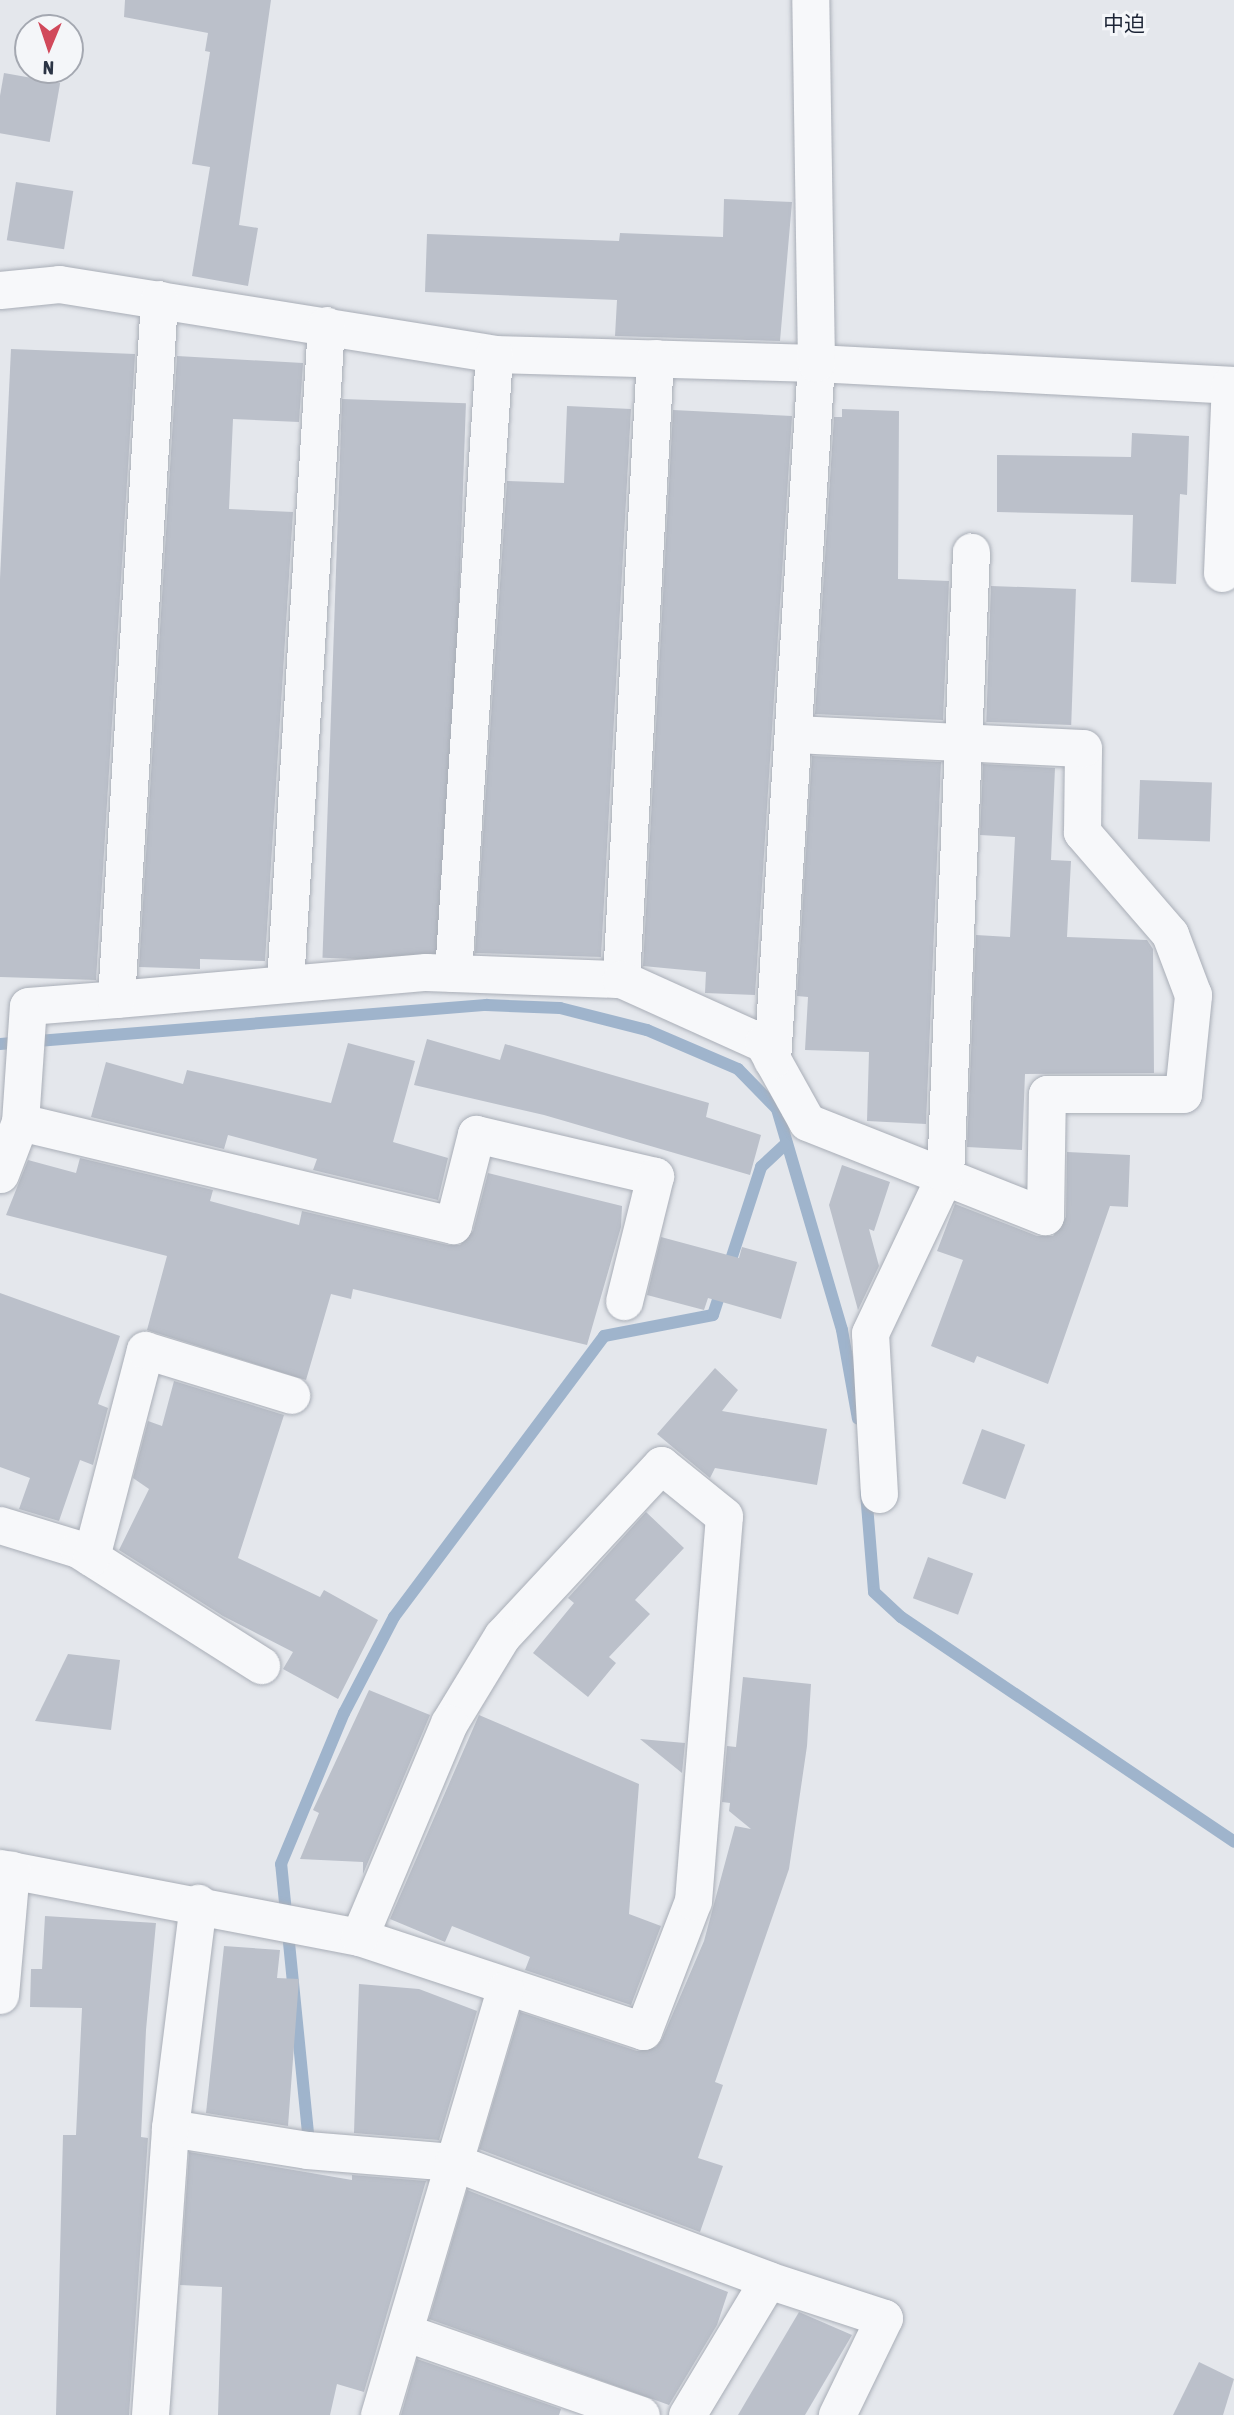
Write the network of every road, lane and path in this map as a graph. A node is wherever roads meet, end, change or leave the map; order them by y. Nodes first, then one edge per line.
1 (810, 0) edge
2 (0, 290) edge
3 (159, 299) junction
4 (326, 325) junction
5 (494, 354) junction
6 (655, 358) junction
7 (816, 363) junction
8 (1232, 385) edge
9 (971, 552) dead end
10 (1222, 573) dead end
11 (793, 734) junction
12 (963, 742) junction
13 (453, 973) junction
14 (621, 979) junction
15 (285, 982) junction
16 (116, 999) junction
17 (20, 1026) edge
18 (772, 1060) junction
19 (20, 1122) junction
20 (0, 1174) edge
21 (945, 1175) junction
22 (624, 1301) dead end
23 (291, 1395) dead end
24 (879, 1494) dead end
25 (0, 1525) edge
26 (91, 1557) junction
27 (261, 1665) dead end
28 (6, 1869) edge
29 (198, 1903) junction
30 (359, 1937) junction
31 (505, 1989) junction
32 (0, 1996) edge
33 (170, 2129) junction
34 (453, 2162) junction
35 (768, 2280) junction
36 (404, 2332) junction
37 (150, 2415) edge
38 (379, 2415) edge
39 (641, 2415) edge
40 (687, 2415) edge
41 (837, 2415) edge

1 - 7 street
2 - 3 street
3 - 4 street
3 - 16 street
4 - 5 street
4 - 15 street
5 - 6 street
5 - 13 street
6 - 7 street
6 - 14 street
7 - 8 street
7 - 11 street
8 - 10 street
9 - 12 street
11 - 12 street
11 - 18 street
12 - 21 street
12 - 21 street
13 - 14 street
13 - 15 street
14 - 18 street
15 - 16 street
16 - 17 street
17 - 19 street
18 - 21 street
19 - 20 street
19 - 22 street
21 - 24 street
23 - 26 street
25 - 26 street
26 - 27 street
28 - 29 street
28 - 32 street
29 - 30 street
29 - 33 street
30 - 31 street
30 - 31 street
31 - 34 street
33 - 34 street
33 - 37 street
34 - 35 street
34 - 36 street
35 - 40 street
35 - 41 street
36 - 38 street
36 - 39 street

